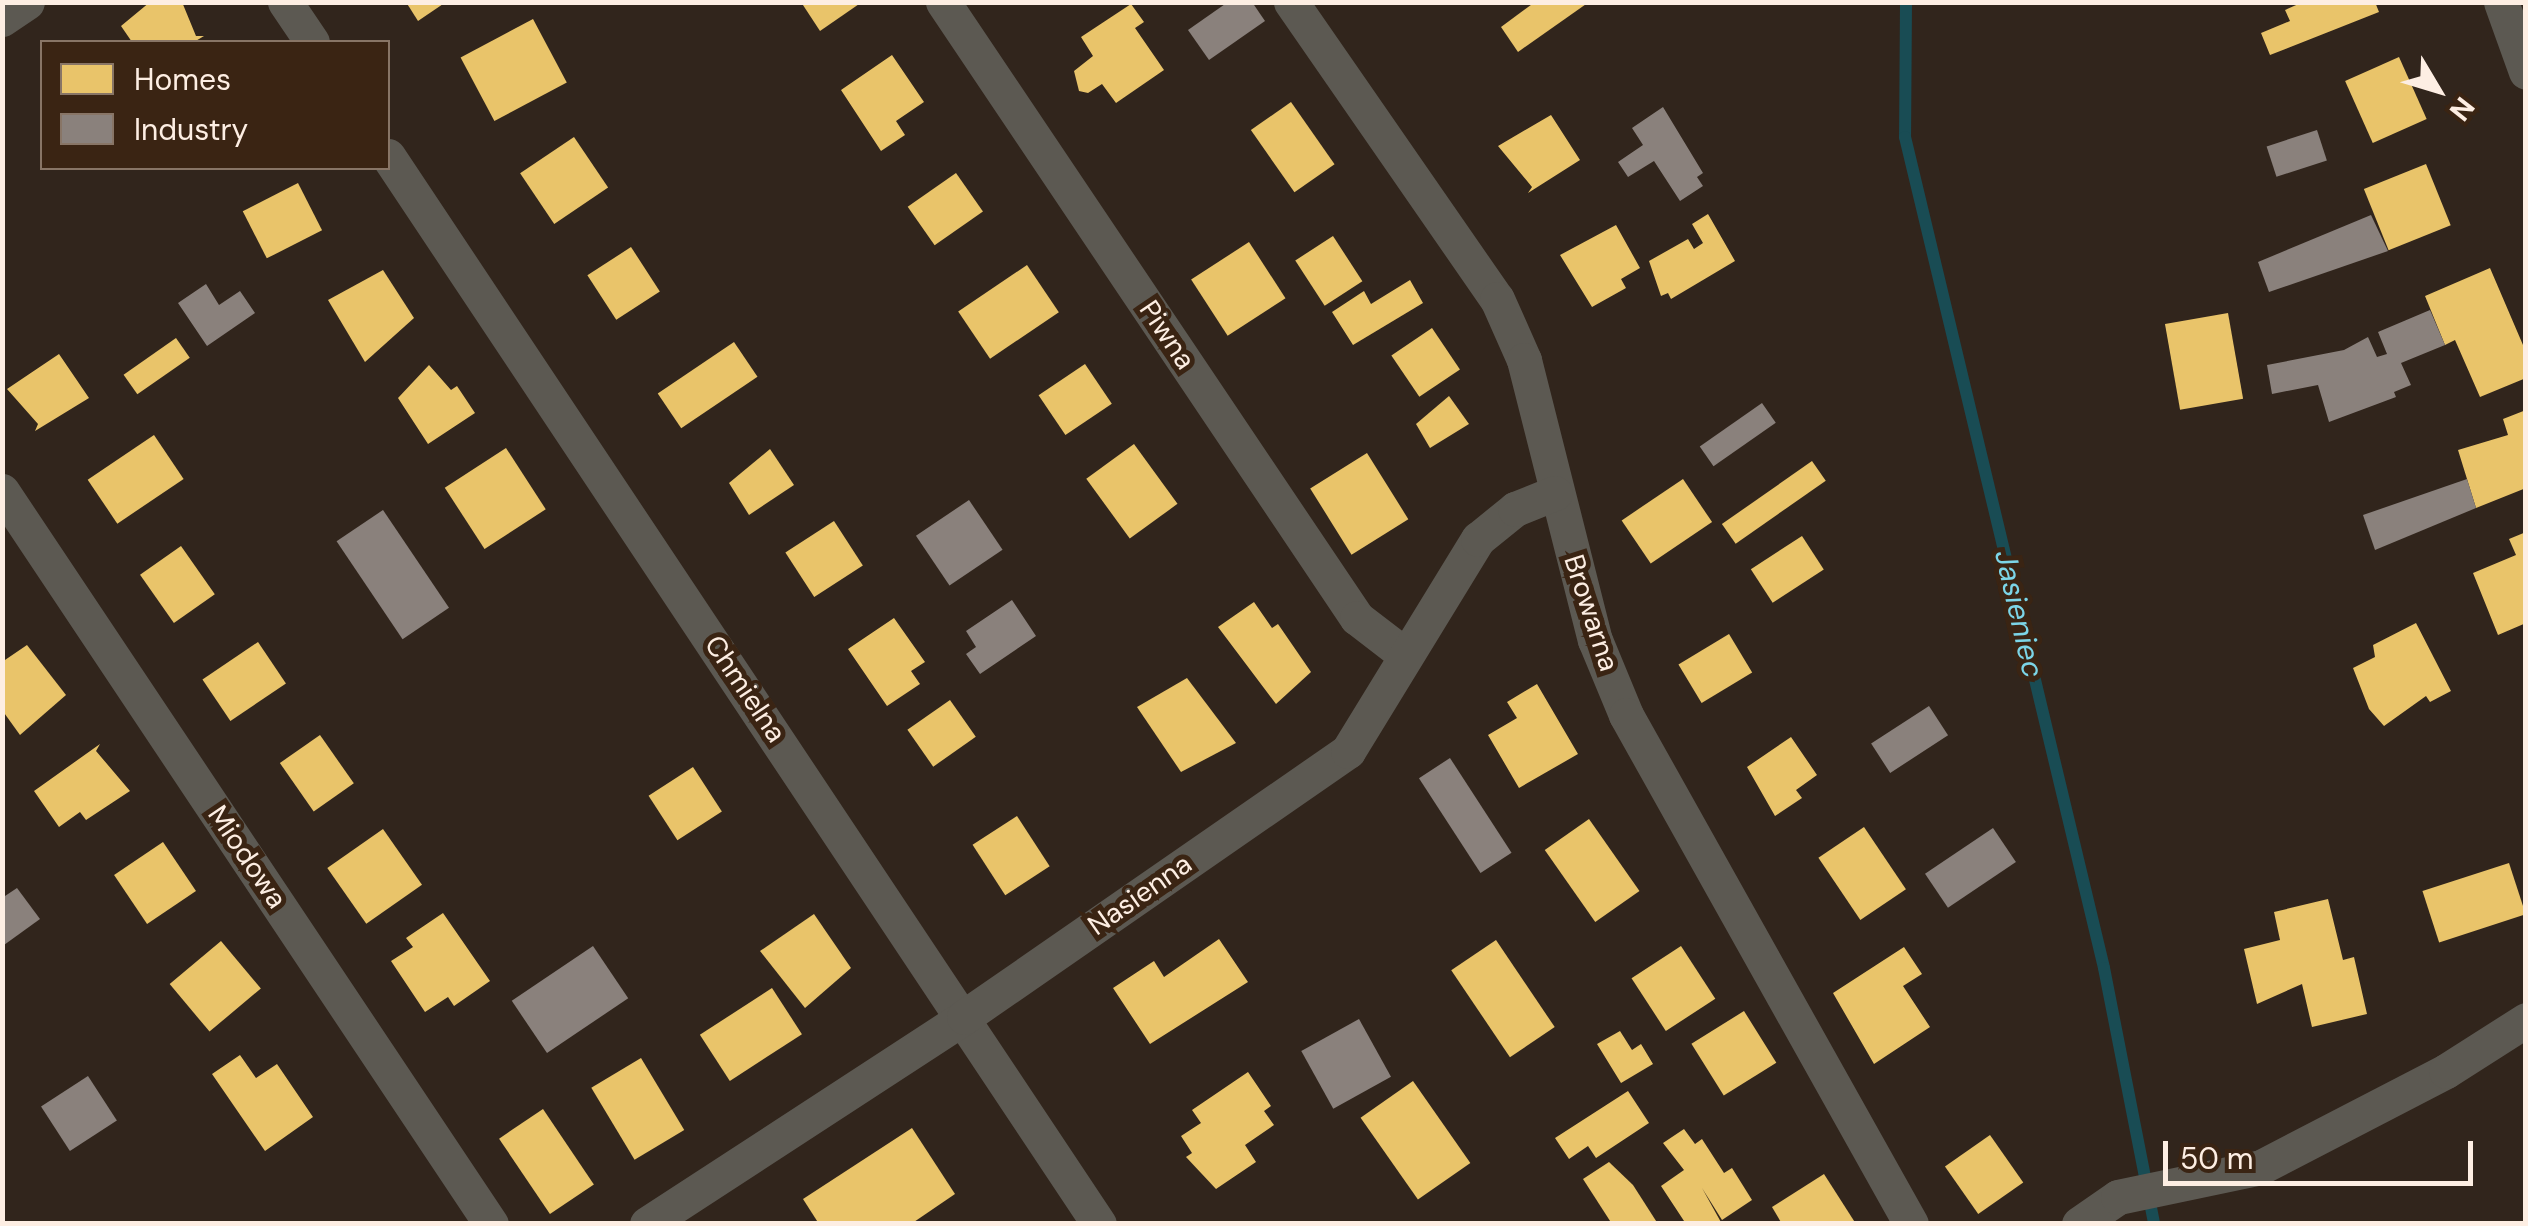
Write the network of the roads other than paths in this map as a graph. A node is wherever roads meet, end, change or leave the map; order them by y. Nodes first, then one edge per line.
1 (27, 2) edge
2 (285, 2) edge
3 (943, 2) edge
4 (1291, 2) edge
5 (2501, 2) edge
6 (2, 19) edge
7 (311, 40) edge
8 (2526, 72) edge
9 (390, 159) edge
10 (2, 491) edge
11 (1555, 493) junction
12 (1405, 655) junction
13 (964, 1017) junction
14 (2526, 1020) edge
15 (491, 1224) edge
16 (647, 1224) edge
17 (1099, 1224) edge
18 (1911, 1224) edge
19 (2078, 1224) edge

1 - 6 street
2 - 7 street
3 - 12 street, Piwna
4 - 11 street, Browarna
5 - 8 street
9 - 13 street, Chmielna
10 - 15 street, Miodowa
11 - 12 street, Nasienna
11 - 18 street, Browarna
12 - 13 street, Nasienna
13 - 16 street, Nasienna
13 - 17 street, Chmielna
14 - 19 street

